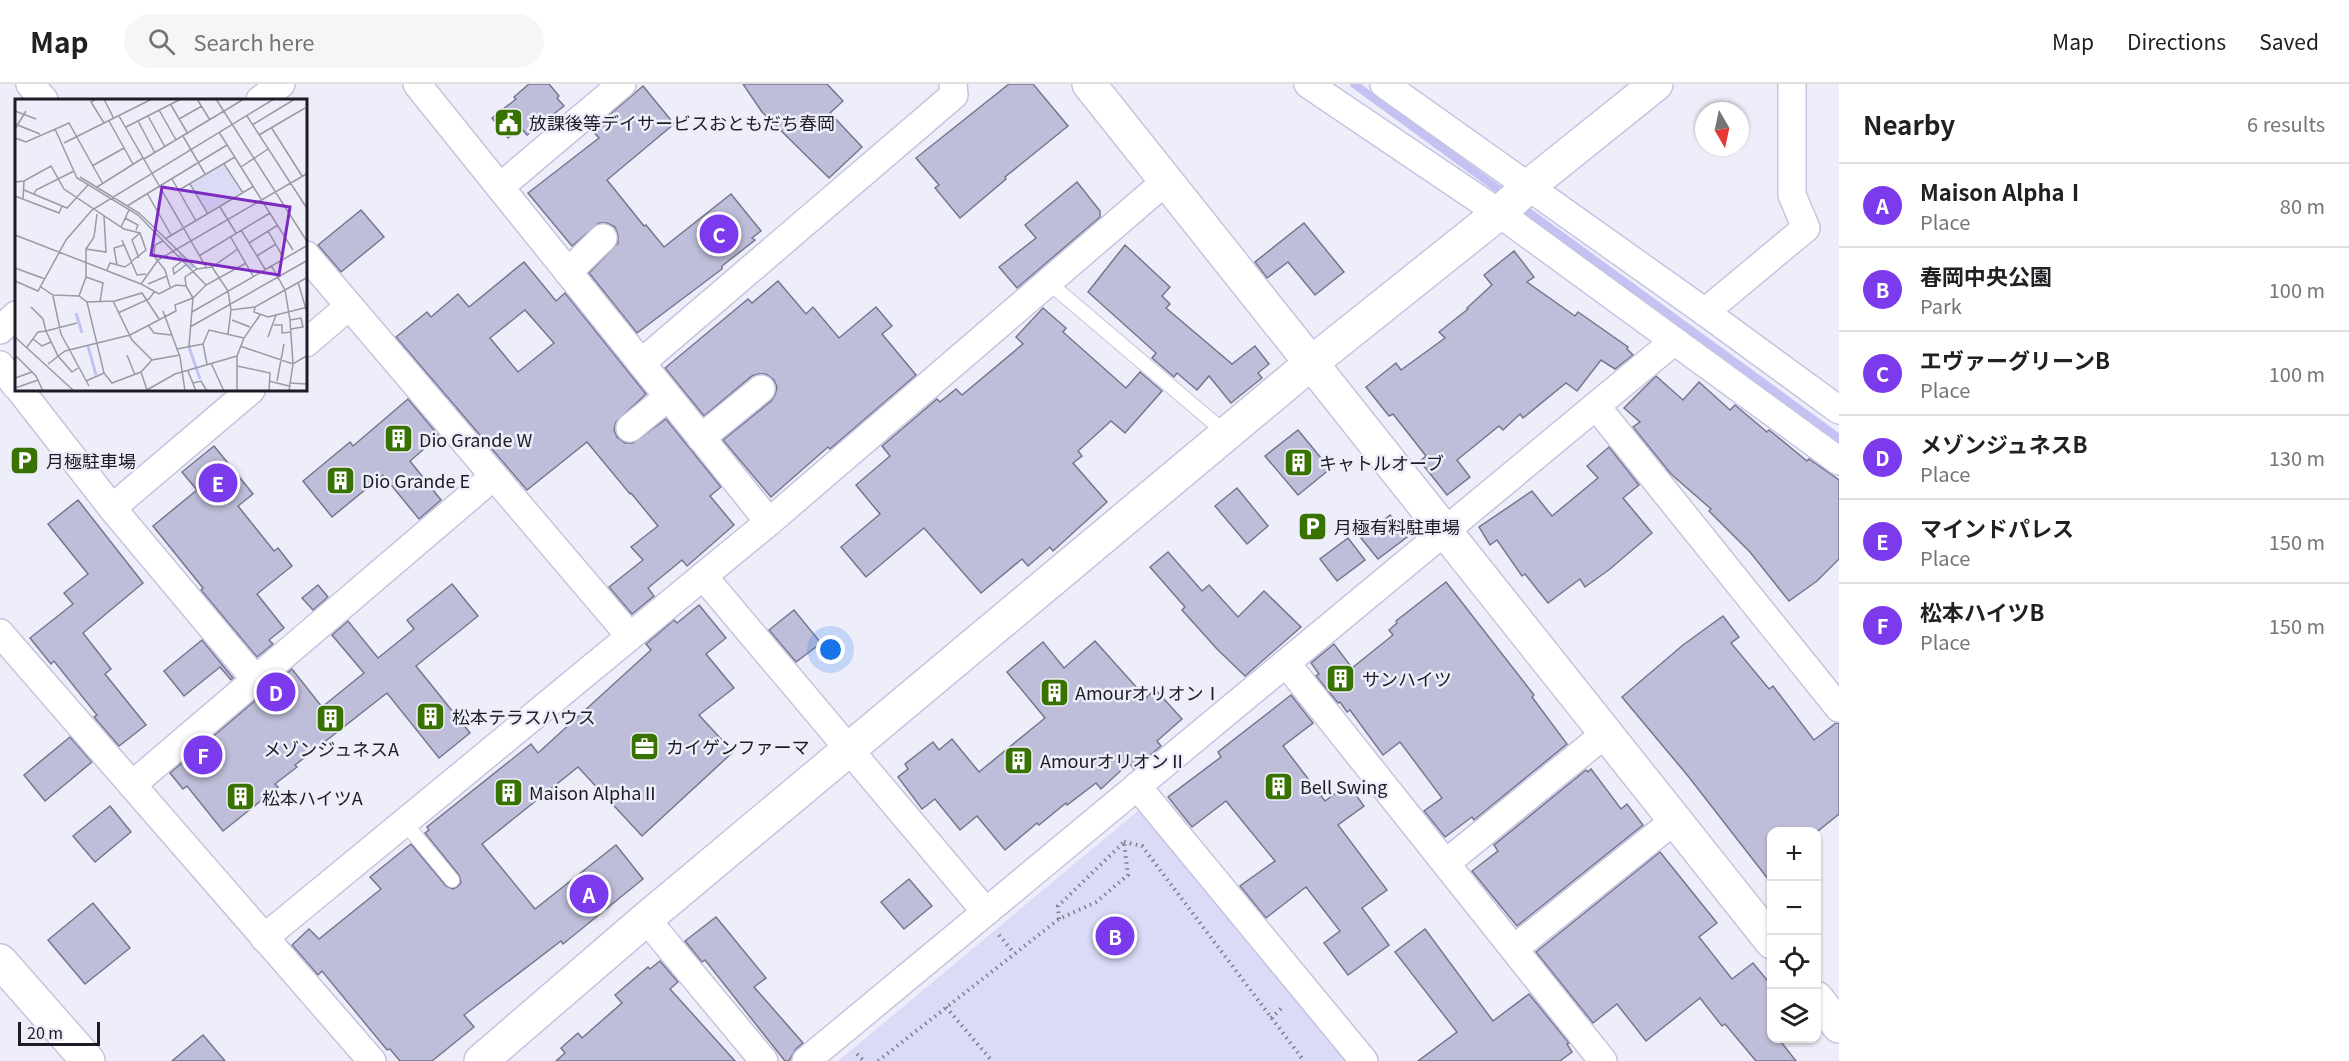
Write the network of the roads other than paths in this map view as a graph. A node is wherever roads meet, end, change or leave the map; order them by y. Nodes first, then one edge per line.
1 (30, 84) edge
2 (280, 84) edge
3 (417, 84) edge
4 (622, 84) edge
5 (953, 84) edge
6 (1089, 84) edge
7 (1308, 84) edge
8 (1384, 84) edge
9 (1656, 84) edge
10 (1792, 84) edge
11 (43, 99) edge
12 (261, 99) edge
13 (1166, 181) junction
14 (1529, 186) junction
15 (500, 187) junction
16 (1499, 213) junction
17 (603, 238) dead end
18 (308, 257) edge
19 (568, 272) junction
20 (1048, 282) junction
21 (349, 306) junction
22 (1705, 312) junction
23 (15, 316) edge
24 (0, 330) edge
25 (308, 341) edge
26 (1673, 342) junction
27 (641, 363) junction
28 (1310, 364) junction
29 (0, 365) edge
30 (15, 385) edge
31 (761, 389) dead end
32 (22, 392) edge
33 (249, 392) edge
34 (668, 398) junction
35 (1596, 406) junction
36 (1839, 410) edge
37 (630, 428) dead end
38 (1227, 434) junction
39 (701, 438) junction
40 (1839, 461) edge
41 (494, 476) junction
42 (112, 508) junction
43 (769, 522) junction
44 (1444, 531) junction
45 (703, 576) junction
46 (0, 633) edge
47 (630, 636) junction
48 (1286, 663) junction
49 (256, 680) junction
50 (1839, 708) edge
51 (1605, 734) junction
52 (851, 750) junction
53 (132, 785) junction
54 (1137, 786) junction
55 (1674, 820) junction
56 (404, 822) junction
57 (1446, 864) junction
58 (452, 880) dead end
59 (646, 919) junction
60 (991, 921) junction
61 (1767, 936) edge
62 (264, 938) junction
63 (1514, 949) junction
64 (0, 961) edge
65 (1821, 1004) edge
66 (1839, 1026) edge
67 (1595, 1058) edge
68 (88, 1061) edge
69 (372, 1061) edge
70 (481, 1061) edge
71 (764, 1061) edge
72 (806, 1061) edge
73 (1364, 1061) edge

1 - 11 street
2 - 12 street
3 - 15 street
4 - 15 street
5 - 27 street
6 - 13 street
7 - 16 street
8 - 14 street
9 - 14 street
10 - 22 street
13 - 20 street
13 - 28 street
14 - 16 street
14 - 22 street
15 - 19 street
16 - 26 street
16 - 28 street
17 - 19 street
18 - 21 street
19 - 27 street
20 - 38 lane
20 - 43 street
21 - 25 street
21 - 41 street
22 - 36 street
23 - 24 street
26 - 35 street
26 - 40 street
27 - 34 street
28 - 38 street
28 - 44 street
29 - 30 street
31 - 39 street
32 - 42 street
33 - 42 street
34 - 37 street
34 - 39 street
35 - 44 street
35 - 50 street
38 - 52 street
39 - 43 street
41 - 47 street
41 - 49 street
42 - 49 street
43 - 45 street
44 - 48 street
44 - 51 street
45 - 47 street
45 - 52 street
46 - 53 street
47 - 56 street
48 - 54 street
48 - 57 street
49 - 53 street
51 - 55 street
51 - 57 street
52 - 59 street
52 - 60 street
53 - 62 street
54 - 60 street
54 - 73 street
55 - 61 street
55 - 63 street
56 - 58 lane
56 - 62 street
57 - 63 street
59 - 70 street
59 - 71 street
60 - 72 street
62 - 69 street
63 - 67 street
64 - 68 street
65 - 66 street

